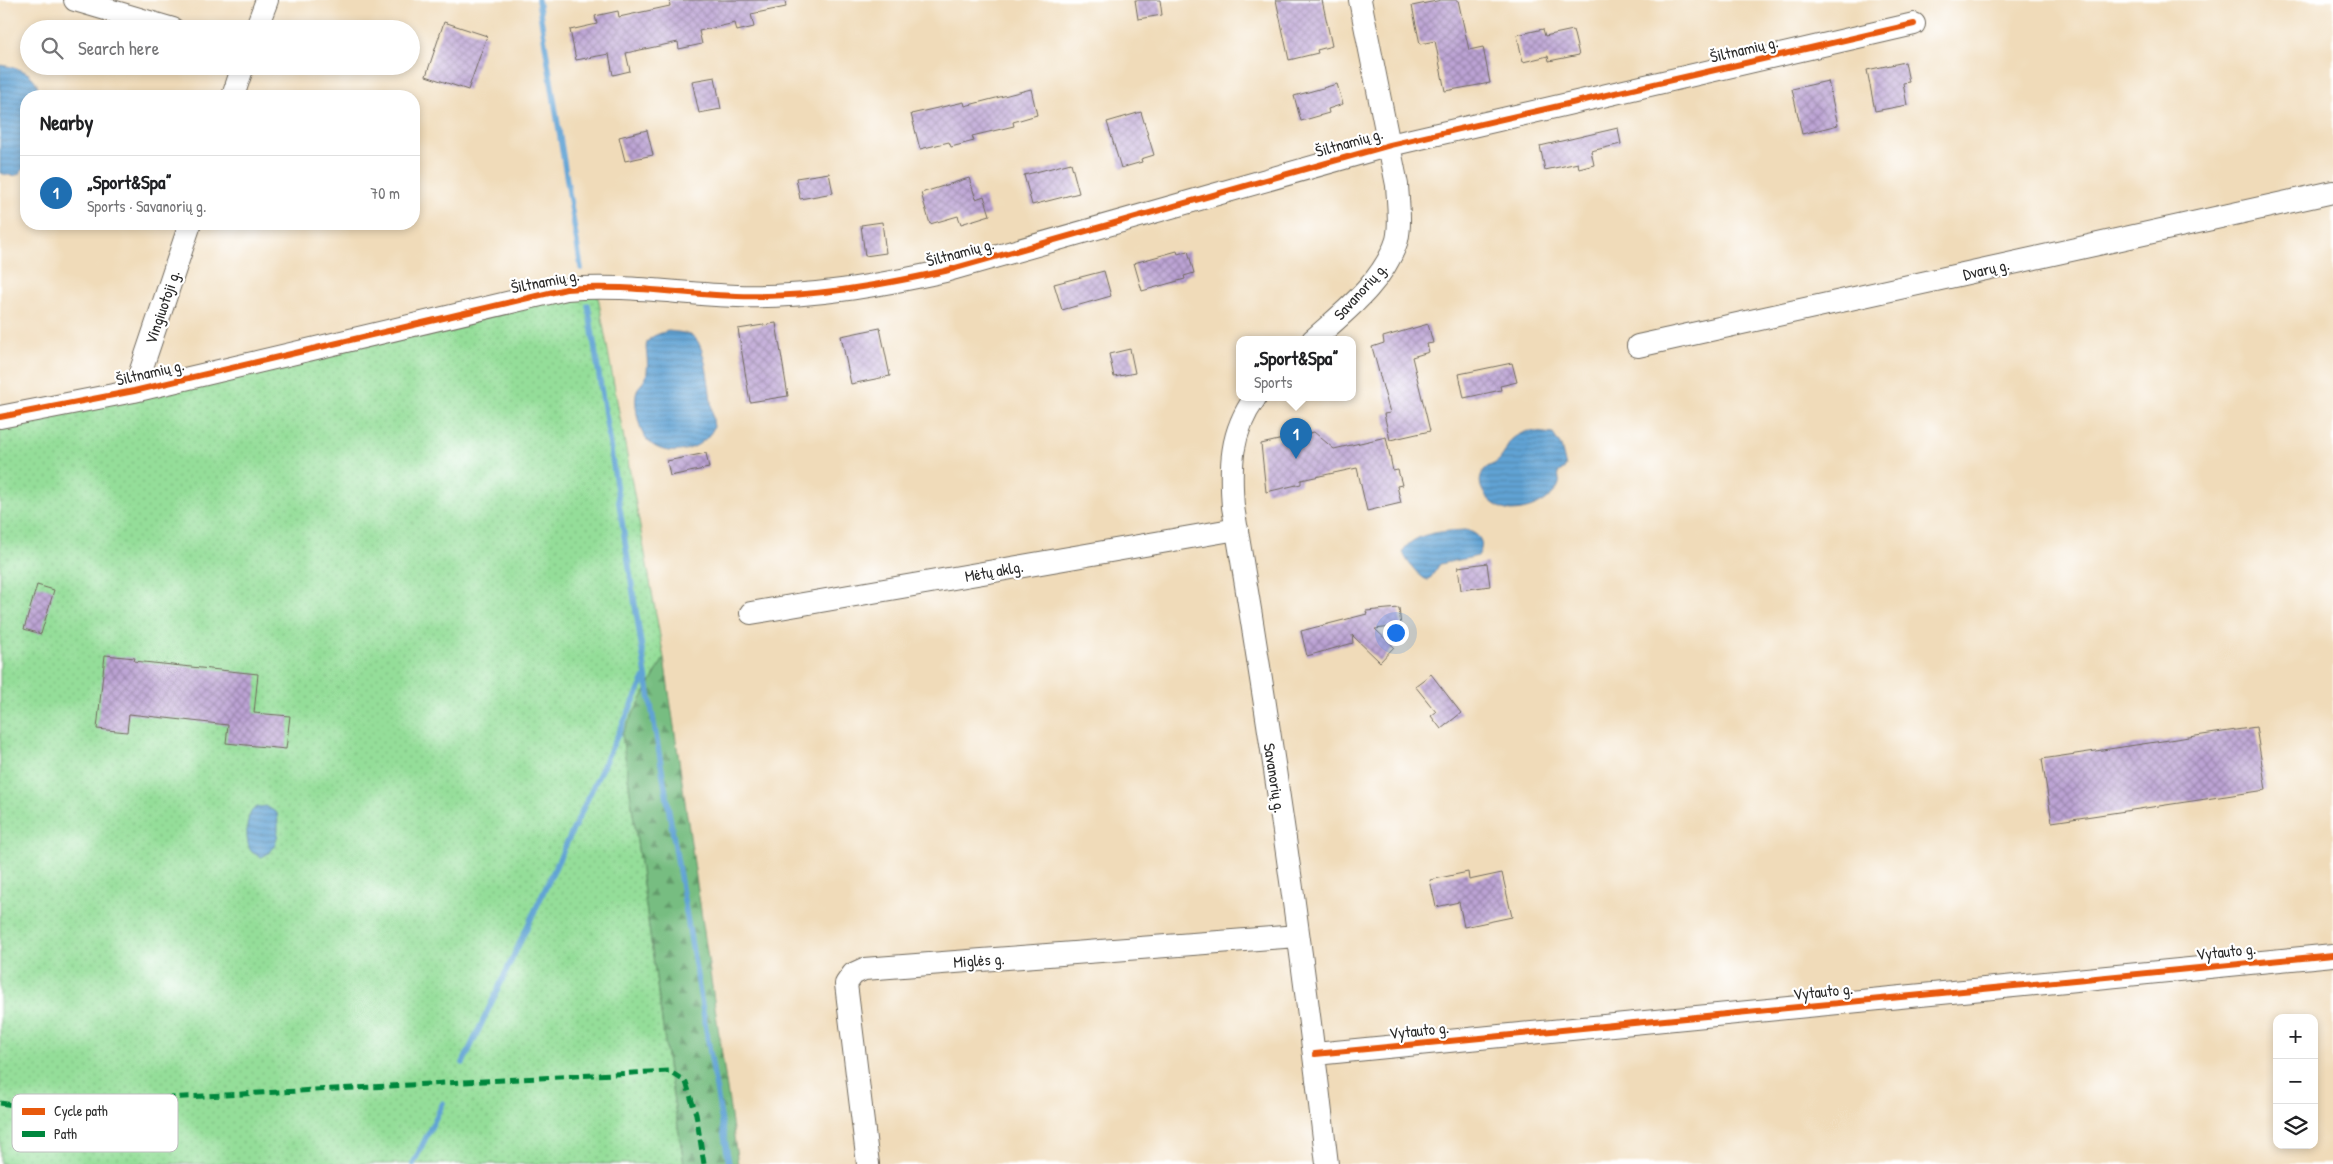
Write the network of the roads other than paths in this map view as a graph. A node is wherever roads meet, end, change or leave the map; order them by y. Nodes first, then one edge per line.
1 (76, 0) edge
2 (267, 0) edge
3 (1360, 0) edge
4 (143, 20) edge
5 (259, 20) edge
6 (1914, 24) dead end
7 (240, 75) edge
8 (235, 90) edge
9 (1390, 145) junction
10 (2333, 192) edge
11 (188, 230) edge
12 (1317, 336) edge
13 (1638, 346) dead end
14 (134, 391) junction
15 (1253, 401) edge
16 (0, 418) edge
17 (1237, 529) junction
18 (751, 613) dead end
19 (1298, 936) junction
20 (2333, 955) edge
21 (1315, 1054) junction
22 (868, 1164) edge
23 (1327, 1164) edge

1 - 4 street
2 - 5 street
3 - 9 street, Savanorių g.
6 - 9 street, Šiltnamių g.
7 - 8 street
9 - 12 street, Savanorių g.
9 - 14 street, Šiltnamių g.
10 - 13 street, Dvarų g.
11 - 14 street, Vingiuotoji g.
14 - 16 street, Šiltnamių g.
15 - 17 street, Savanorių g.
17 - 18 street, Mėtų aklg.
17 - 19 street, Savanorių g.
19 - 21 street, Savanorių g.
19 - 22 street, Miglės g.
20 - 21 street, Vytauto g.
21 - 23 street, Savanorių g.

